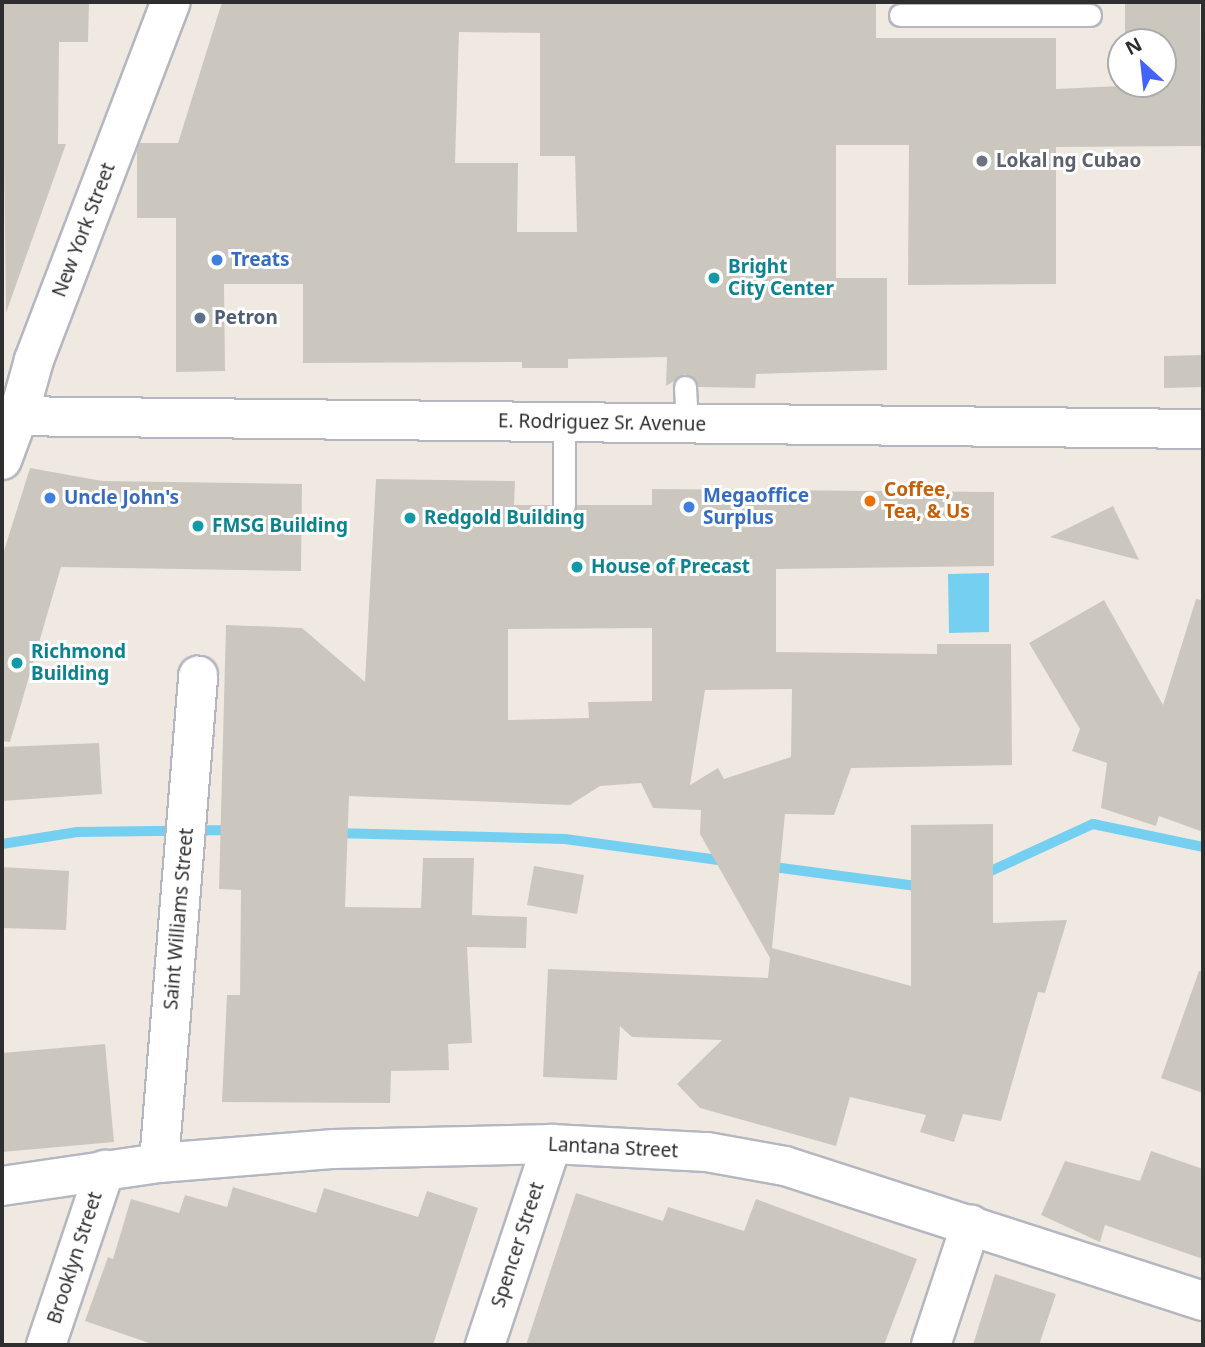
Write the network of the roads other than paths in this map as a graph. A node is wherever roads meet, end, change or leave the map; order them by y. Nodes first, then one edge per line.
1 (171, 2) edge
2 (900, 15) dead end
3 (1090, 15) dead end
4 (10, 416) edge
5 (564, 422) junction
6 (1203, 429) edge
7 (2, 460) edge
8 (564, 505) dead end
9 (198, 676) dead end
10 (552, 1144) junction
11 (159, 1163) junction
12 (104, 1170) junction
13 (2, 1186) edge
14 (971, 1224) junction
15 (1203, 1301) edge
16 (46, 1345) edge
17 (485, 1345) edge
18 (932, 1345) edge

1 - 4 street, New York Street
2 - 3 lane
4 - 5 street, E. Rodriguez Sr. Avenue
4 - 7 street, New York Street
5 - 6 street, E. Rodriguez Sr. Avenue
5 - 8 lane
9 - 11 street, Saint Williams Street
10 - 11 street, Lantana Street
10 - 14 street, Lantana Street
10 - 17 street, Spencer Street
11 - 12 street, Lantana Street
12 - 13 street, Lantana Street
12 - 16 street, Brooklyn Street
14 - 15 street, Lantana Street
14 - 18 street

